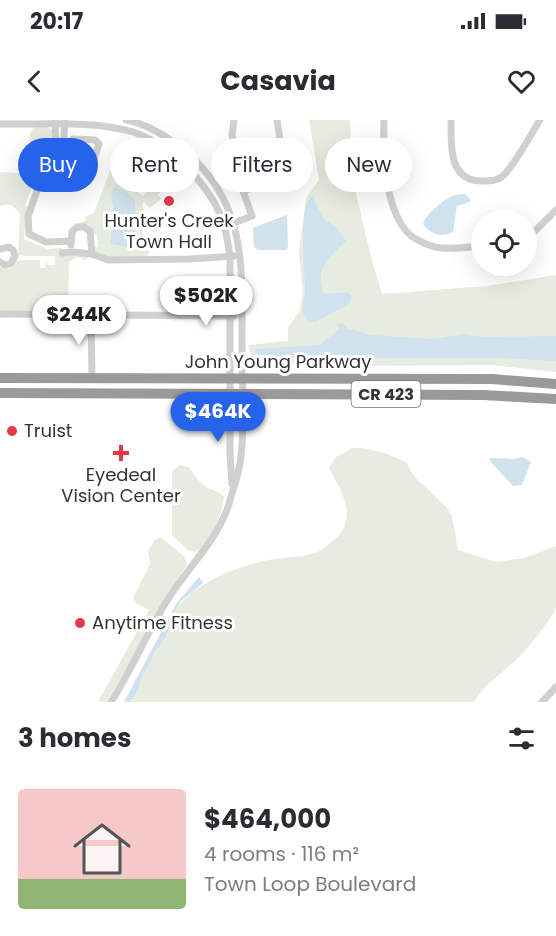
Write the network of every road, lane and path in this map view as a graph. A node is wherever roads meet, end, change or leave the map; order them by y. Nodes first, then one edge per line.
1 (129, 120) edge
2 (234, 120) edge
3 (277, 120) edge
4 (384, 120) edge
5 (451, 120) edge
6 (540, 120) edge
7 (55, 122) edge
8 (65, 122) edge
9 (141, 122) edge
10 (0, 124) edge
11 (133, 132) junction
12 (57, 138) edge
13 (61, 138) edge
14 (233, 138) edge
15 (37, 192) edge
16 (556, 210) edge
17 (234, 223) junction
18 (537, 229) edge
19 (71, 241) junction
20 (471, 246) edge
21 (0, 249) edge
22 (72, 252) junction
23 (62, 253) dead end
24 (92, 254) junction
25 (240, 255) junction
26 (230, 256) junction
27 (0, 262) edge
28 (0, 314) edge
29 (91, 314) junction
30 (231, 315) junction
31 (241, 316) junction
32 (0, 378) edge
33 (92, 378) junction
34 (230, 379) junction
35 (242, 379) junction
36 (556, 384) edge
37 (0, 393) edge
38 (230, 394) junction
39 (242, 394) junction
40 (556, 399) edge
41 (230, 447) junction
42 (241, 458) junction
43 (232, 490) junction
44 (556, 687) edge
45 (548, 695) junction
46 (111, 702) edge
47 (542, 702) edge
48 (556, 702) edge

1 - 9 street
1 - 11 street
2 - 14 street
3 - 17 street
4 - 20 street
5 - 6 street
7 - 8 street
7 - 10 street
7 - 12 street
8 - 11 street
8 - 13 street
9 - 11 street
9 - 17 street
11 - 26 street
15 - 19 street
16 - 18 street
17 - 25 street
19 - 22 street
19 - 24 street
21 - 27 street
22 - 23 street
22 - 24 street
24 - 26 street
25 - 26 street
25 - 31 street
26 - 30 street
28 - 29 street
29 - 30 street
29 - 33 street
30 - 31 street
30 - 34 street
31 - 35 street
32 - 33 highway, John Young Parkway / CR 423
33 - 34 highway, John Young Parkway / CR 423
34 - 35 highway, John Young Parkway / CR 423
34 - 38 street
35 - 36 highway, John Young Parkway / CR 423
35 - 39 street
37 - 38 highway, John Young Parkway / CR 423
38 - 39 highway, John Young Parkway / CR 423
38 - 41 street
39 - 40 highway, John Young Parkway / CR 423
39 - 42 street
41 - 42 street
41 - 43 street
42 - 43 street
43 - 46 street
44 - 45 street
45 - 47 street
45 - 48 street

